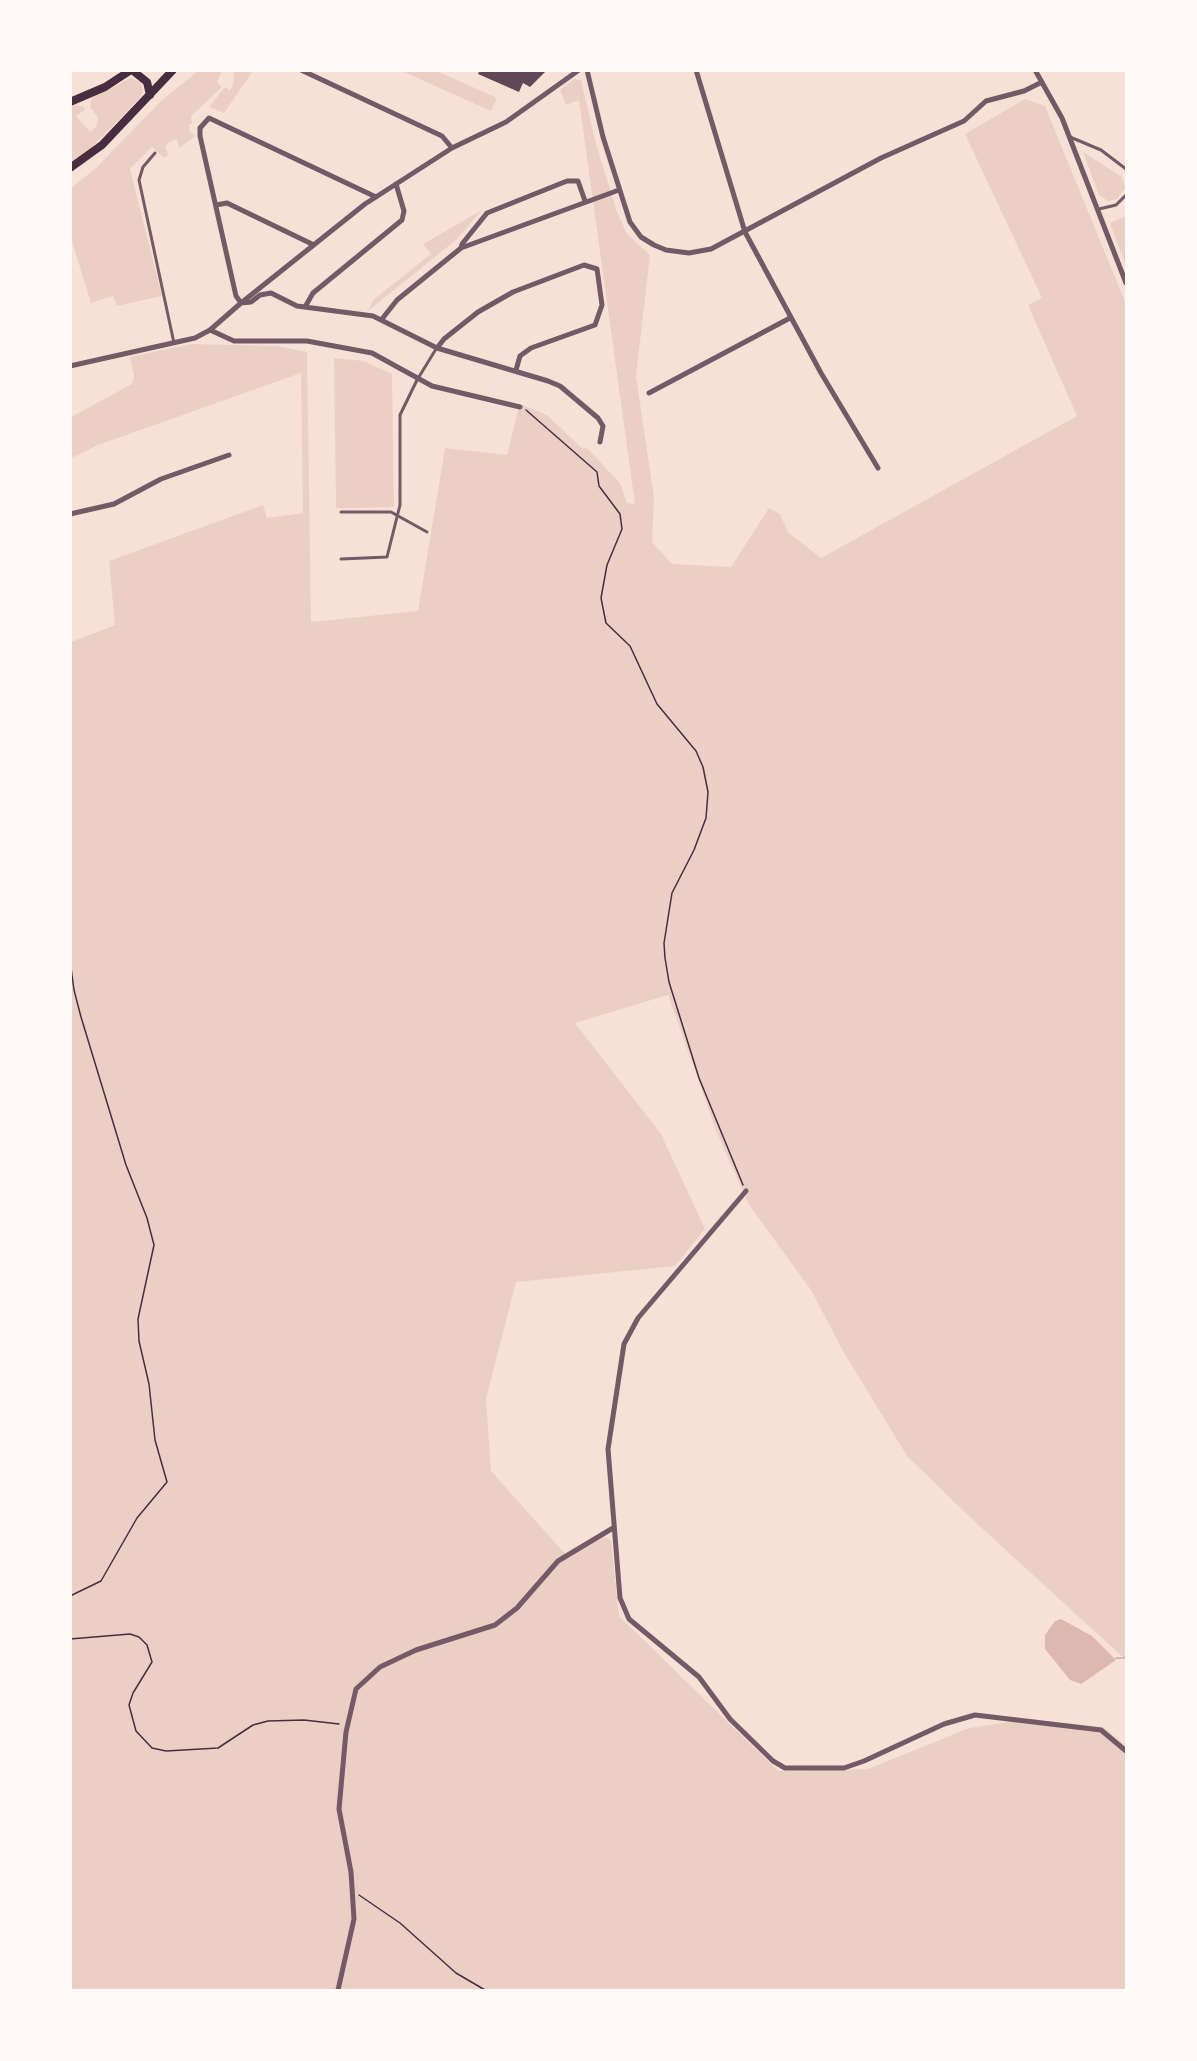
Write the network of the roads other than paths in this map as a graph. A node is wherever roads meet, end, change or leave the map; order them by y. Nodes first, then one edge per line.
1 (131, 70) edge
2 (173, 70) edge
3 (301, 70) edge
4 (579, 70) edge
5 (587, 70) edge
6 (696, 70) edge
7 (1035, 70) edge
8 (1042, 82) junction
9 (150, 95) junction
10 (70, 102) edge
11 (1070, 137) junction
12 (452, 148) junction
13 (155, 153) dead end
14 (70, 168) edge
15 (1126, 169) edge
16 (396, 184) junction
17 (619, 190) junction
18 (1126, 195) edge
19 (376, 197) junction
20 (585, 201) junction
21 (216, 205) junction
22 (1099, 209) junction
23 (746, 232) junction
24 (314, 245) junction
25 (461, 248) junction
26 (1126, 283) edge
27 (241, 303) junction
28 (305, 307) junction
29 (790, 318) junction
30 (382, 319) junction
31 (210, 330) junction
32 (174, 344) junction
33 (437, 348) junction
34 (70, 366) edge
35 (516, 370) junction
36 (417, 380) junction
37 (649, 393) dead end
38 (520, 407) road end
39 (600, 442) dead end
40 (229, 455) dead end
41 (878, 468) dead end
42 (341, 512) dead end
43 (70, 514) edge
44 (398, 515) junction
45 (427, 531) dead end
46 (341, 559) dead end
47 (746, 1191) road end
48 (613, 1528) junction
49 (1126, 1751) edge
50 (338, 1990) edge

1 - 9 main road
1 - 10 main road
2 - 9 main road
3 - 12 street
4 - 12 street
5 - 17 street
6 - 23 street
7 - 8 street
8 - 11 street
8 - 23 street
9 - 14 main road
11 - 15 lane
11 - 22 street
12 - 16 street
13 - 32 lane
16 - 19 street
16 - 28 street
17 - 20 street
17 - 23 street
18 - 22 lane
19 - 21 street
19 - 24 street
20 - 25 street
20 - 25 street
21 - 24 street
21 - 27 street
22 - 26 street
23 - 29 street
24 - 27 street
25 - 30 street
27 - 28 street
27 - 31 street
28 - 30 street
29 - 37 street
29 - 41 street
30 - 33 street
31 - 32 street
31 - 36 street
32 - 34 street
33 - 35 street
33 - 35 street
33 - 36 lane
35 - 39 street
36 - 38 street
36 - 44 lane
40 - 43 street
42 - 44 lane
44 - 45 lane
44 - 46 lane
47 - 48 street
48 - 49 street
48 - 50 street

